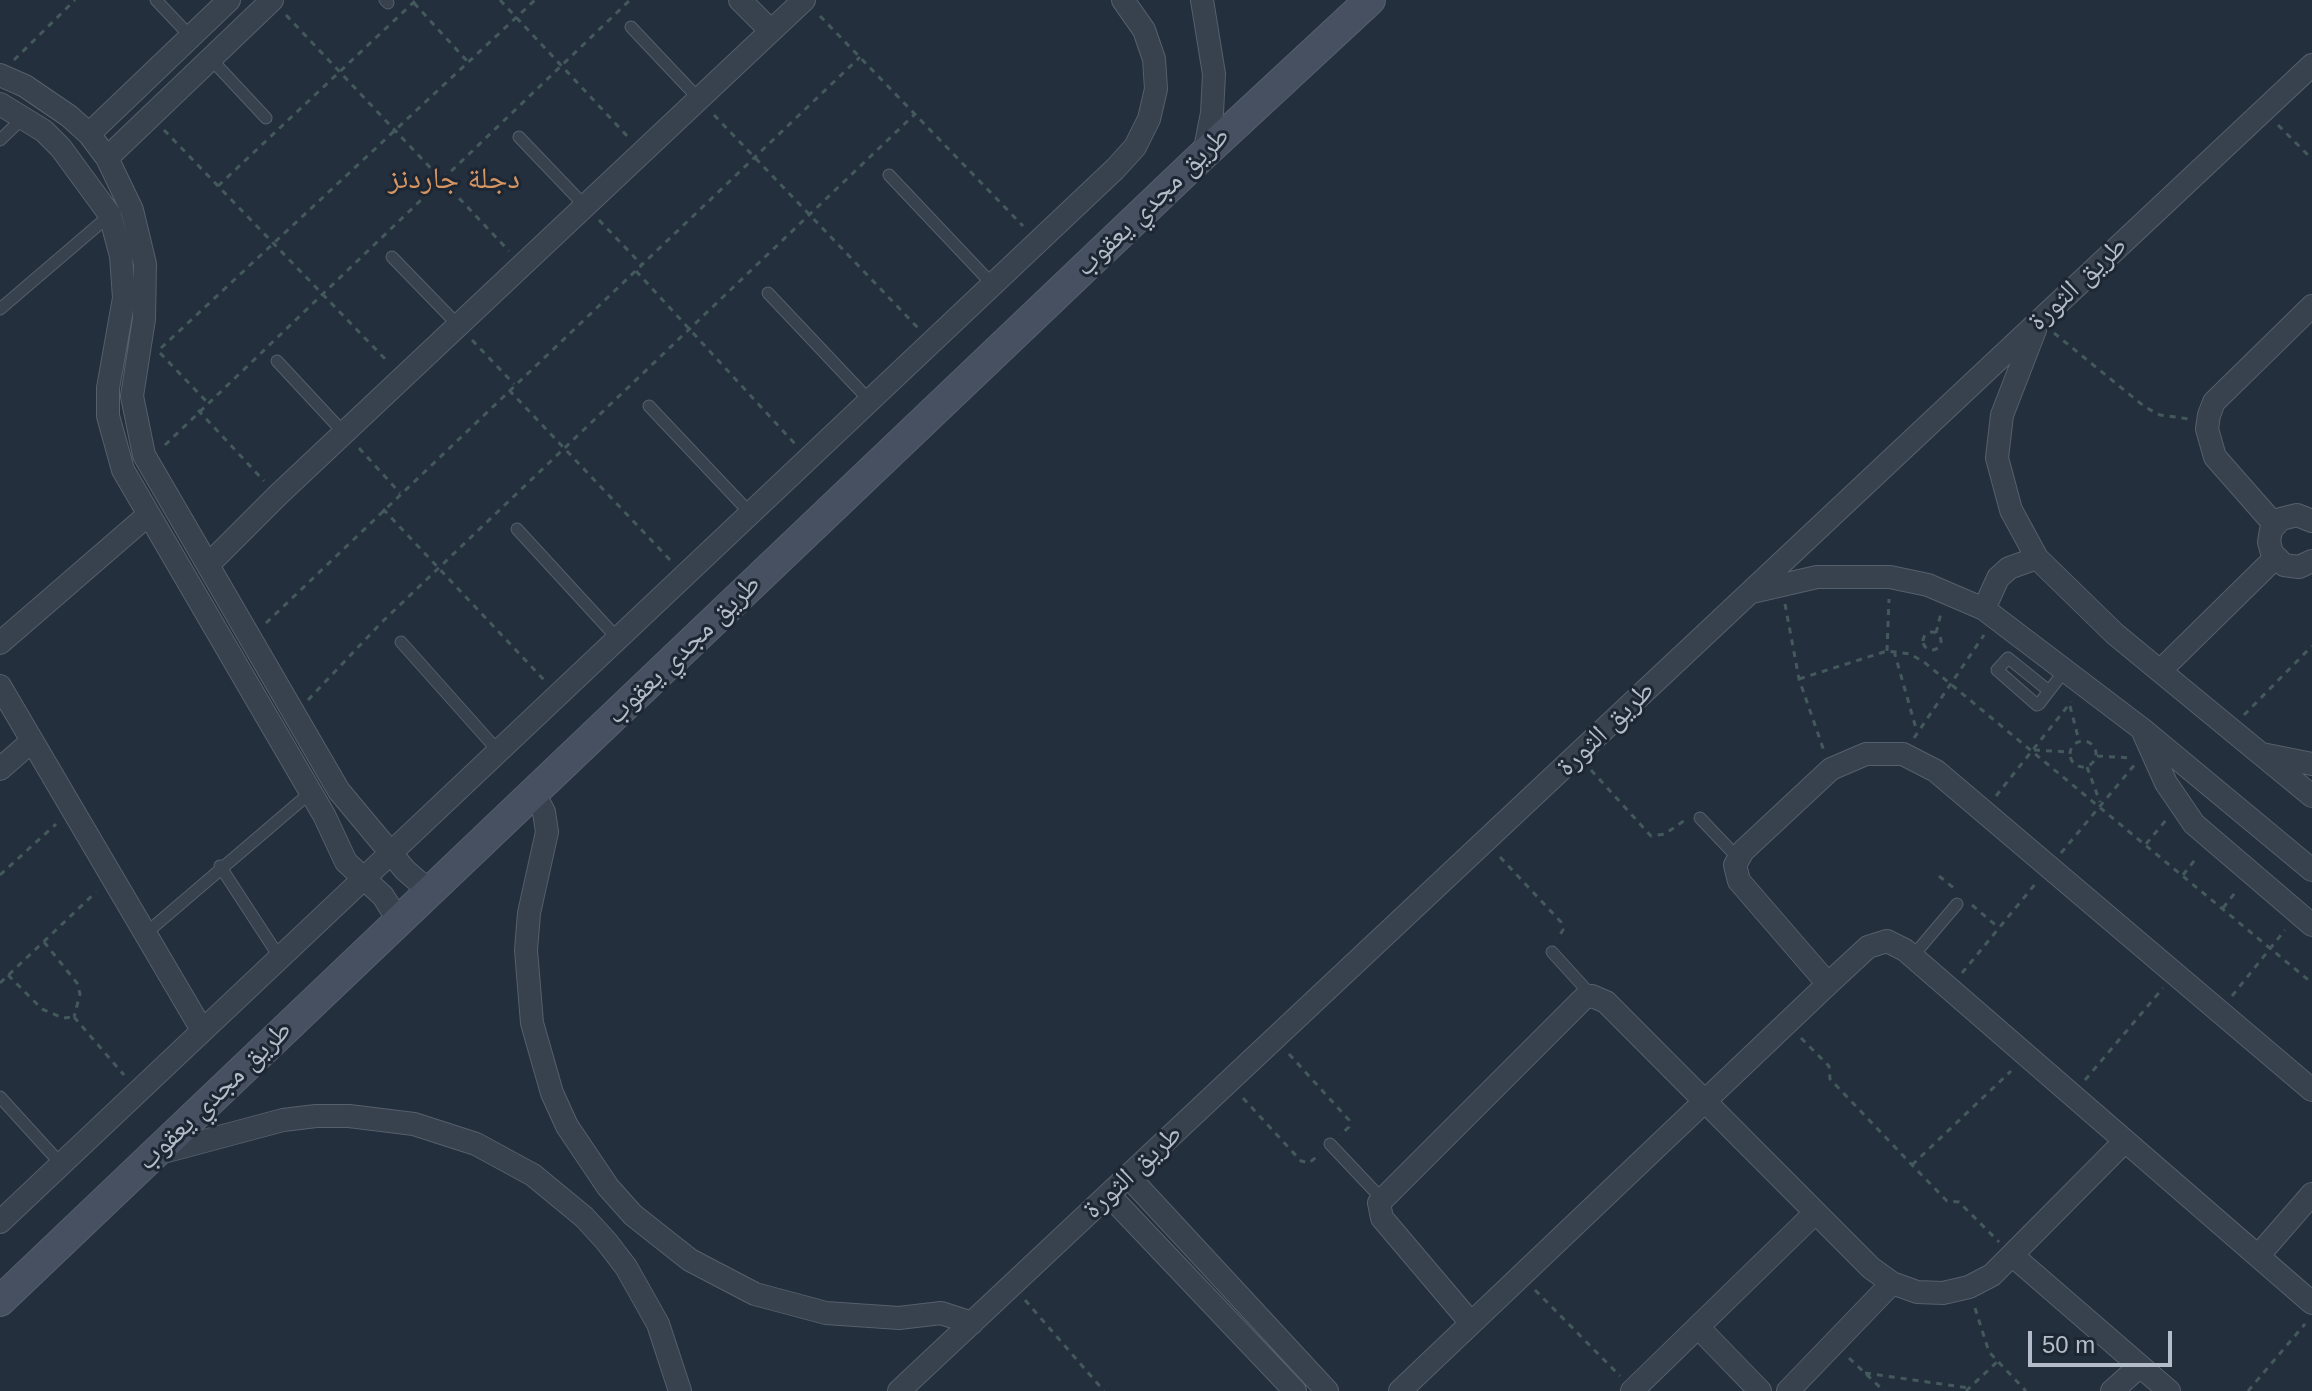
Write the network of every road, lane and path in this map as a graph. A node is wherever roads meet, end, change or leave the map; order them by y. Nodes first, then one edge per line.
1 (75, 0) edge
2 (156, 0) edge
3 (229, 0) edge
4 (272, 0) edge
5 (500, 0) edge
6 (535, 0) edge
7 (630, 0) edge
8 (740, 0) edge
9 (1123, 0) edge
10 (1202, 0) edge
11 (1370, 0) edge
12 (414, 1) edge
13 (810, 6) edge
14 (516, 17) junction
15 (631, 27) dead end
16 (771, 31) junction
17 (191, 37) junction
18 (860, 57) junction
19 (210, 58) junction
20 (468, 62) junction
21 (561, 65) junction
22 (2312, 65) edge
23 (5, 69) edge
24 (339, 71) junction
25 (699, 99) junction
26 (0, 104) edge
27 (2264, 111) junction
28 (915, 114) junction
29 (150, 115) junction
30 (24, 117) junction
31 (266, 118) dead end
32 (395, 130) junction
33 (519, 137) dead end
34 (0, 140) edge
35 (99, 147) junction
36 (642, 152) junction
37 (1204, 154) junction
38 (754, 157) junction
39 (2312, 159) edge
40 (77, 166) junction
41 (889, 175) dead end
42 (441, 179) junction
43 (218, 186) junction
44 (585, 206) junction
45 (110, 215) junction
46 (809, 215) junction
47 (1039, 243) junction
48 (274, 244) junction
49 (392, 257) dead end
50 (641, 264) junction
51 (522, 265) junction
52 (634, 270) junction
53 (993, 286) junction
54 (321, 293) junction
55 (768, 293) dead end
56 (2312, 306) edge
57 (0, 309) edge
58 (2039, 320) junction
59 (458, 325) junction
60 (690, 329) junction
61 (932, 344) junction
62 (158, 351) junction
63 (277, 361) dead end
64 (132, 376) junction
65 (402, 377) junction
66 (514, 384) junction
67 (508, 390) junction
68 (207, 402) junction
69 (870, 402) junction
70 (649, 406) dead end
71 (198, 410) junction
72 (2209, 415) junction
73 (344, 433) junction
74 (564, 448) junction
75 (146, 459) junction
76 (810, 459) junction
77 (123, 470) junction
78 (400, 493) junction
79 (278, 495) junction
80 (383, 509) junction
81 (752, 514) junction
82 (148, 515) junction
83 (2312, 521) edge
84 (2274, 524) junction
85 (517, 529) dead end
86 (2037, 558) junction
87 (2275, 558) junction
88 (208, 565) junction
89 (2309, 566) edge
90 (439, 568) junction
91 (685, 577) junction
92 (1890, 577) junction
93 (1782, 585) junction
94 (1748, 593) junction
95 (1990, 613) junction
96 (250, 638) junction
97 (618, 640) junction
98 (401, 642) dead end
99 (0, 643) edge
100 (2312, 646) edge
101 (1930, 649) junction
102 (1894, 650) junction
103 (1887, 651) junction
104 (1924, 662) junction
105 (2066, 669) junction
106 (2160, 671) junction
107 (1799, 679) junction
108 (1951, 683) junction
109 (2086, 685) junction
110 (0, 686) edge
111 (2049, 691) junction
112 (559, 696) junction
113 (2070, 704) junction
114 (294, 714) junction
115 (2142, 729) junction
116 (2230, 729) junction
117 (1917, 732) junction
118 (32, 741) junction
119 (2079, 741) junction
120 (2033, 750) junction
121 (499, 752) junction
122 (2070, 752) junction
123 (1903, 754) junction
124 (2262, 754) junction
125 (1579, 756) junction
126 (2097, 756) junction
127 (2140, 759) dead end
128 (2312, 764) edge
129 (2087, 767) junction
130 (0, 769) edge
131 (1831, 769) junction
132 (310, 793) junction
133 (534, 793) junction
134 (2312, 796) edge
135 (2101, 805) junction
136 (2179, 805) junction
137 (74, 809) junction
138 (1983, 812) junction
139 (1700, 818) joint
140 (2211, 840) junction
141 (1486, 842) junction
142 (2146, 844) junction
143 (392, 853) junction
144 (1738, 858) junction
145 (220, 866) junction
146 (2312, 870) edge
147 (2251, 874) junction
148 (0, 875) edge
149 (2183, 875) junction
150 (114, 876) junction
151 (361, 880) junction
152 (428, 890) junction
153 (1957, 904) dead end
154 (2223, 908) junction
155 (2305, 919) edge
156 (398, 920) junction
157 (145, 934) junction
158 (43, 941) junction
159 (2270, 948) junction
160 (1552, 952) joint
161 (1912, 957) junction
162 (280, 958) junction
163 (8, 975) junction
164 (2175, 975) junction
165 (0, 983) edge
166 (2312, 983) edge
167 (1828, 984) junction
168 (1592, 996) junction
169 (2219, 1011) junction
170 (74, 1017) junction
171 (1786, 1023) junction
172 (202, 1030) junction
173 (1275, 1039) junction
174 (2027, 1056) junction
175 (1228, 1083) junction
176 (2312, 1090) edge
177 (138, 1091) junction
178 (2072, 1095) junction
179 (0, 1097) edge
180 (1704, 1102) junction
181 (2125, 1141) junction
182 (1330, 1144) junction
183 (154, 1155) junction
184 (61, 1164) junction
185 (1912, 1165) junction
186 (1128, 1176) junction
187 (2312, 1194) edge
188 (1109, 1195) junction
189 (1381, 1198) junction
190 (1815, 1213) junction
191 (0, 1222) edge
192 (2013, 1256) junction
193 (2258, 1256) junction
194 (1521, 1275) junction
195 (1892, 1283) junction
196 (1012, 1285) junction
197 (1969, 1287) junction
198 (0, 1301) edge
199 (2312, 1303) edge
200 (2312, 1315) edge
201 (972, 1323) junction
202 (1471, 1323) junction
203 (1698, 1327) junction
204 (1834, 1344) junction
205 (1998, 1361) junction
206 (2140, 1366) junction
207 (1865, 1373) junction
208 (1633, 1390) edge
209 (1967, 1390) edge
210 (680, 1391) edge
211 (899, 1391) edge
212 (1104, 1391) edge
213 (1295, 1391) edge
214 (1327, 1391) edge
215 (1400, 1391) edge
216 (1760, 1391) edge
217 (1788, 1391) edge
218 (1884, 1391) edge
219 (2026, 1391) edge
220 (2112, 1391) edge
221 (2169, 1391) edge
222 (2248, 1391) edge

1 - 23 path
2 - 17 lane
3 - 17 street
4 - 19 street
4 - 24 path
5 - 14 path
6 - 14 path
7 - 21 path
8 - 16 street
9 - 47 street
10 - 37 street
11 - 37 street, طريق مجدي يعقوب
12 - 20 path
12 - 24 path
13 - 16 street
13 - 18 path
14 - 20 path
14 - 21 path
15 - 25 lane
16 - 25 street
17 - 35 street
18 - 28 path
18 - 38 path
19 - 29 street
19 - 31 lane
20 - 32 path
21 - 36 path
21 - 42 path
22 - 27 street, طريق الثورة
23 - 35 street
24 - 32 path
24 - 43 path
25 - 36 street
25 - 38 path
26 - 30 street
27 - 39 path
27 - 58 street, طريق الثورة
28 - 46 path
28 - 47 path
29 - 35 street
29 - 43 path
30 - 34 lane
30 - 40 street
32 - 42 path
32 - 48 path
33 - 44 lane
35 - 40 street
35 - 64 street
36 - 44 street
37 - 133 street, طريق مجدي يعقوب
38 - 46 path
38 - 50 path
40 - 45 street
41 - 53 lane
42 - 51 path
42 - 54 path
43 - 48 path
44 - 50 path
44 - 51 street
45 - 57 lane
45 - 77 street
46 - 60 path
46 - 61 path
47 - 53 street
48 - 54 path
48 - 62 path
49 - 59 lane
50 - 52 path
51 - 59 street
52 - 60 path
52 - 66 path
53 - 61 street
54 - 65 path
54 - 68 path
55 - 69 lane
56 - 72 street
58 - 72 path
58 - 86 street
58 - 94 street, طريق الثورة
59 - 65 street
59 - 66 path
60 - 74 path
60 - 76 path
61 - 69 street
62 - 64 path
62 - 68 path
63 - 73 lane
64 - 75 street
65 - 73 street
66 - 67 path
67 - 74 path
67 - 78 path
68 - 71 path
69 - 76 street
70 - 81 lane
71 - 75 path
71 - 79 path
72 - 84 street
73 - 78 path
73 - 79 street
74 - 90 path
74 - 91 path
75 - 77 street
75 - 88 street
76 - 81 street
77 - 82 street
78 - 80 path
79 - 88 street
80 - 90 path
80 - 96 path
81 - 91 street
82 - 99 street
82 - 132 street
83 - 84 street
84 - 87 street
85 - 97 lane
86 - 95 street
86 - 106 street
87 - 89 street
87 - 106 street
88 - 96 street
90 - 112 path
90 - 114 path
91 - 97 street
92 - 93 street
92 - 95 street
92 - 103 path
93 - 94 street
93 - 107 path
94 - 125 street, طريق الثورة
95 - 105 street
95 - 108 path
96 - 114 street
97 - 112 street
98 - 121 lane
100 - 116 path
101 - 101 path
101 - 104 path
102 - 103 path
102 - 104 path
102 - 117 path
103 - 107 path
104 - 108 path
105 - 109 street
105 - 111 lane
106 - 116 street
107 - 131 path
108 - 117 path
108 - 120 path
109 - 113 path
109 - 115 street
110 - 118 street
111 - 111 lane
112 - 121 street
113 - 119 path
113 - 120 path
114 - 143 street
115 - 136 street
115 - 146 street
116 - 124 street
117 - 123 path
118 - 130 street
118 - 137 street
119 - 122 path
119 - 126 path
120 - 122 path
120 - 135 path
120 - 138 path
121 - 143 street
122 - 129 path
123 - 131 street
123 - 138 street
124 - 128 street
124 - 134 street
125 - 139 path
125 - 141 street, طريق الثورة
126 - 127 path
126 - 129 path
129 - 135 path
131 - 144 street
132 - 145 lane
132 - 151 street
133 - 152 street, طريق مجدي يعقوب
133 - 201 street
135 - 142 path
136 - 140 street
136 - 142 path
137 - 148 path
137 - 150 street
138 - 164 street
139 - 144 lane
140 - 147 street
140 - 149 path
141 - 160 path
141 - 173 street, طريق الثورة
142 - 149 path
143 - 151 street
143 - 152 street
144 - 167 street
145 - 157 lane
145 - 162 lane
147 - 154 path
147 - 155 street
149 - 154 path
150 - 157 street
150 - 158 path
151 - 156 street
151 - 162 street
152 - 156 street, طريق مجدي يعقوب
153 - 161 lane
154 - 159 path
155 - 159 path
156 - 183 street, طريق مجدي يعقوب
157 - 172 street
158 - 163 path
158 - 170 path
159 - 166 path
159 - 169 path
160 - 168 lane
161 - 167 street
161 - 174 street
162 - 172 street
163 - 165 path
163 - 170 path
164 - 169 street
164 - 178 path
167 - 171 street
168 - 180 street
168 - 189 street
169 - 176 street
170 - 177 path
171 - 180 street
171 - 185 path
172 - 177 street
173 - 175 street, طريق الثورة
173 - 182 path
174 - 178 street
174 - 185 path
175 - 182 path
175 - 186 street, طريق الثورة
177 - 184 street
178 - 181 street
179 - 184 lane
180 - 190 street
180 - 194 street
181 - 192 street
181 - 193 street
182 - 189 lane
183 - 198 street, طريق مجدي يعقوب
183 - 210 street
184 - 191 street
185 - 192 path
186 - 188 street, طريق الثورة
186 - 214 street
187 - 193 street
188 - 196 street, طريق الثورة
188 - 213 street
189 - 202 street
190 - 195 street
190 - 203 street
192 - 197 street
192 - 206 street
193 - 199 street
194 - 202 street
194 - 208 path
195 - 197 street
195 - 204 street
196 - 201 street, طريق الثورة
196 - 212 path
197 - 205 path
200 - 222 path
201 - 211 street, طريق الثورة
202 - 215 street
203 - 208 street
203 - 216 street
204 - 207 path
204 - 217 street
205 - 209 path
205 - 219 path
206 - 220 street
206 - 221 street
207 - 209 path
207 - 218 path

